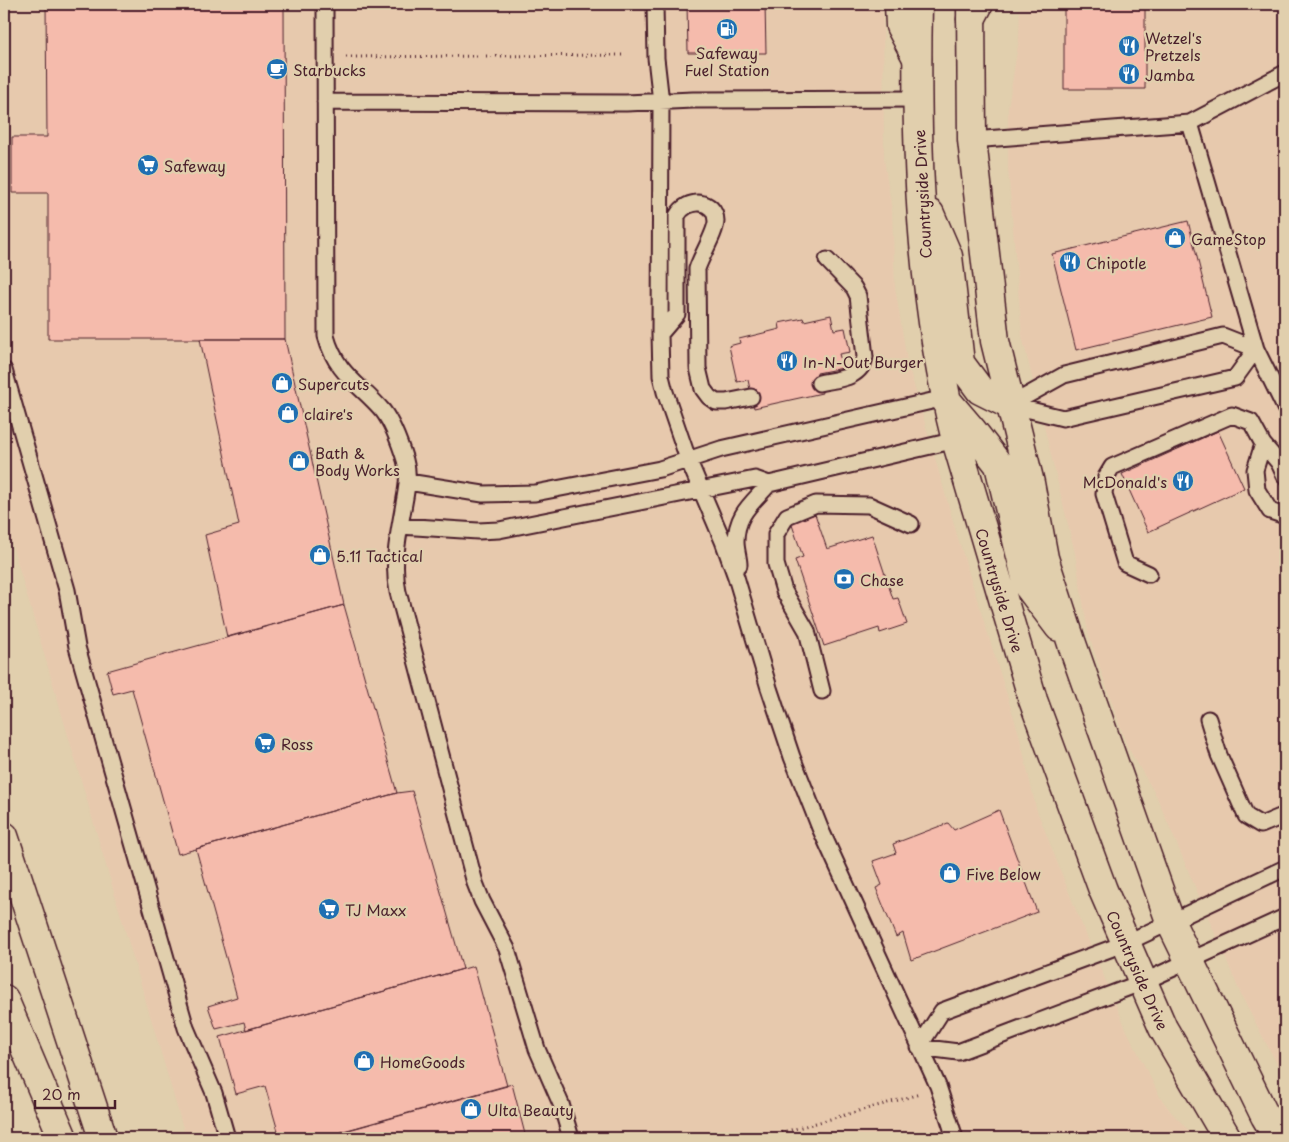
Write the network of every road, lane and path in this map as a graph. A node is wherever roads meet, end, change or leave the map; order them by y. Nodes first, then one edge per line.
1 (325, 4) edge
2 (655, 4) edge
3 (899, 4) edge
4 (918, 4) edge
5 (974, 9) edge
6 (626, 55) dead end
7 (343, 57) dead end
8 (917, 58) junction
9 (1285, 73) edge
10 (917, 99) junction
11 (325, 102) junction
12 (661, 102) junction
13 (1190, 123) junction
14 (972, 140) junction
15 (920, 192) junction
16 (827, 260) dead end
17 (660, 334) junction
18 (1256, 349) junction
19 (4, 370) edge
20 (819, 383) dead end
21 (752, 397) dead end
22 (945, 398) junction
23 (1010, 405) junction
24 (1285, 408) edge
25 (956, 440) junction
26 (1263, 444) junction
27 (688, 459) junction
28 (1285, 476) edge
29 (408, 482) junction
30 (769, 484) junction
31 (702, 490) junction
32 (1285, 516) edge
33 (911, 524) dead end
34 (400, 526) junction
35 (1149, 574) dead end
36 (736, 577) junction
37 (1072, 644) junction
38 (822, 691) dead end
39 (1208, 719) dead end
40 (1285, 815) edge
41 (4, 836) edge
42 (1285, 868) edge
43 (1285, 917) edge
44 (1170, 921) junction
45 (1126, 943) junction
46 (1188, 960) junction
47 (1143, 982) junction
48 (4, 999) edge
49 (920, 1047) junction
50 (921, 1094) dead end
51 (62, 1138) edge
52 (103, 1138) edge
53 (227, 1138) edge
54 (571, 1138) edge
55 (762, 1138) edge
56 (956, 1138) edge
57 (1226, 1138) edge
58 (1278, 1138) edge

1 - 11 lane
2 - 12 lane
3 - 8 main road
4 - 8 main road, Countryside Drive
5 - 14 main road
6 - 7 path
8 - 10 main road, Countryside Drive
9 - 13 lane
10 - 12 lane
10 - 15 main road, Countryside Drive
11 - 12 lane
11 - 29 lane
12 - 17 lane
13 - 14 lane
13 - 18 lane
14 - 23 main road
15 - 22 main road, Countryside Drive
15 - 23 main road
16 - 20 lane
17 - 21 lane
17 - 27 lane
18 - 23 lane
18 - 23 lane
18 - 24 lane
19 - 53 lane
22 - 25 main road, Countryside Drive
22 - 27 lane
22 - 37 main road
23 - 37 main road
25 - 30 lane
25 - 45 main road, Countryside Drive
26 - 28 lane
26 - 32 lane
26 - 35 lane
27 - 29 lane
27 - 31 lane
29 - 34 lane
30 - 31 lane
30 - 36 lane
31 - 34 lane
31 - 36 lane
33 - 38 lane
34 - 54 lane
36 - 49 lane
37 - 44 main road
39 - 40 lane
41 - 52 main road
42 - 44 lane
43 - 46 lane
44 - 45 lane
44 - 46 main road
45 - 47 main road, Countryside Drive
45 - 49 lane
46 - 47 lane
46 - 58 main road
47 - 49 lane
47 - 57 main road, Countryside Drive
48 - 51 main road
49 - 56 lane
50 - 55 path

